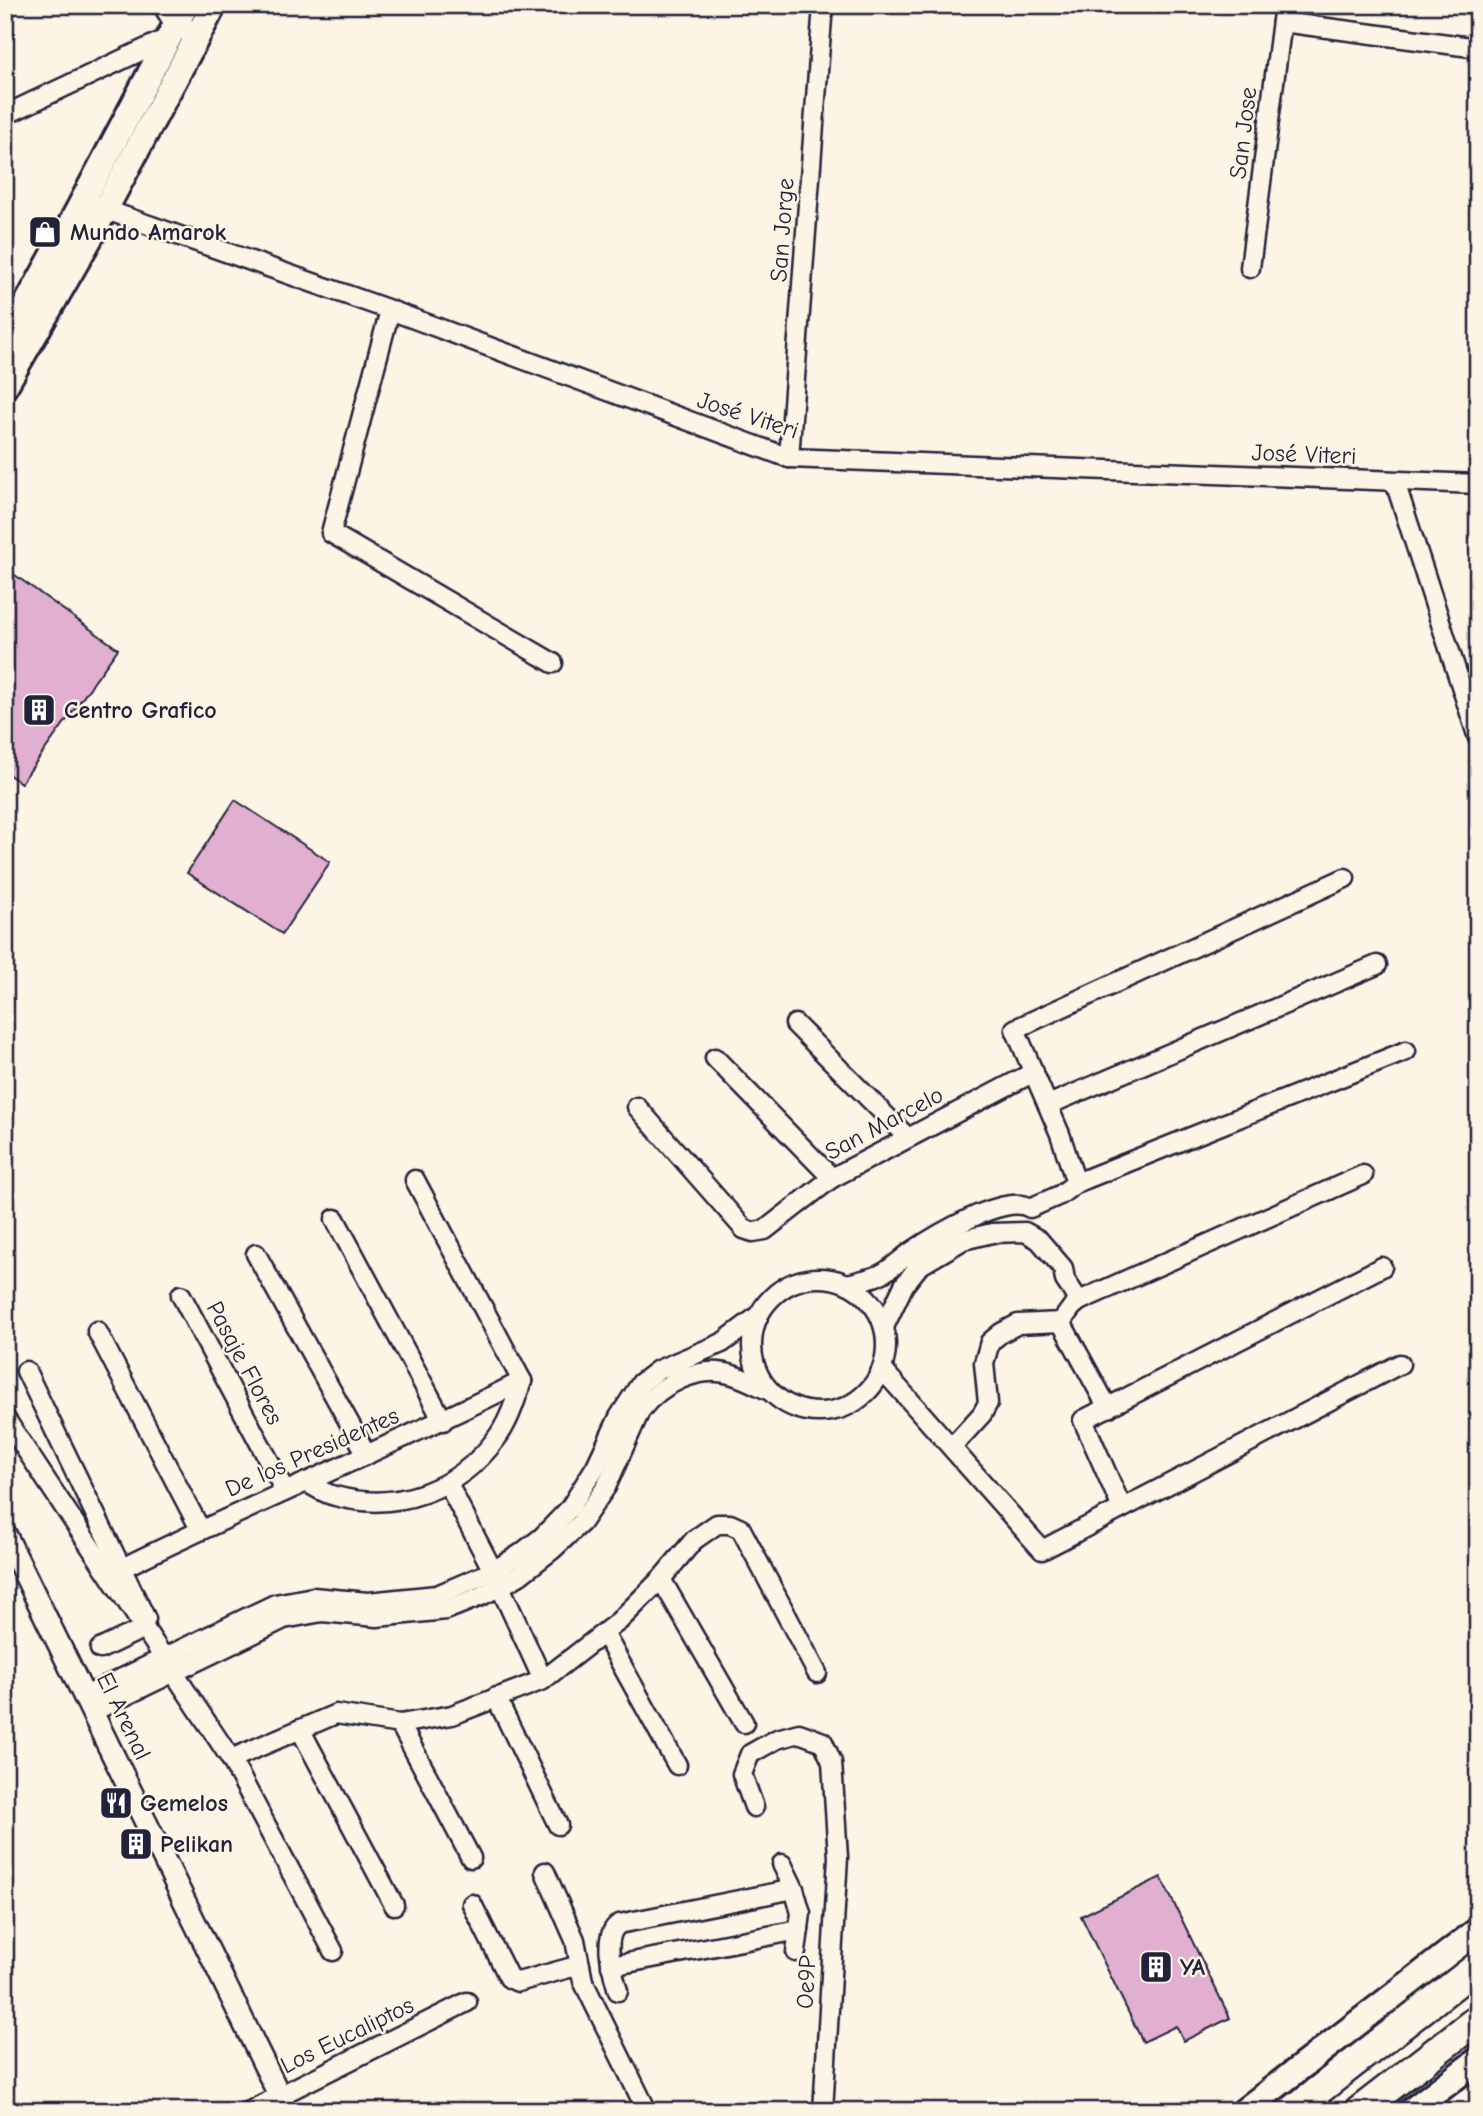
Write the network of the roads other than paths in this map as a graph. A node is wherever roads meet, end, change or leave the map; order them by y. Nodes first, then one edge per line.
1 (214, 5) edge
2 (823, 5) edge
3 (1283, 14) edge
4 (173, 18) edge
5 (198, 36) junction
6 (1478, 48) edge
7 (5, 115) edge
8 (93, 206) junction
9 (1250, 268) dead end
10 (390, 310) junction
11 (6, 338) edge
12 (5, 386) edge
13 (789, 458) junction
14 (1395, 482) junction
15 (1478, 484) edge
16 (553, 663) dead end
17 (1478, 738) edge
18 (1345, 878) dead end
19 (1377, 965) dead end
20 (795, 1024) dead end
21 (1406, 1051) dead end
22 (715, 1058) dead end
23 (1034, 1072) junction
24 (1048, 1105) junction
25 (637, 1107) dead end
26 (907, 1137) junction
27 (1363, 1175) dead end
28 (832, 1178) junction
29 (415, 1180) dead end
30 (1076, 1183) junction
31 (1030, 1208) junction
32 (335, 1219) dead end
33 (1025, 1232) junction
34 (256, 1254) dead end
35 (1382, 1267) dead end
36 (848, 1284) junction
37 (181, 1295) dead end
38 (1079, 1301) junction
39 (758, 1316) junction
40 (1061, 1322) junction
41 (884, 1327) junction
42 (97, 1331) dead end
43 (1400, 1364) dead end
44 (882, 1368) junction
45 (26, 1371) dead end
46 (522, 1381) junction
47 (770, 1391) junction
48 (1108, 1408) junction
49 (5, 1418) edge
50 (443, 1421) junction
51 (951, 1447) junction
52 (367, 1455) junction
53 (596, 1465) junction
54 (612, 1476) junction
55 (306, 1482) junction
56 (448, 1484) junction
57 (285, 1491) junction
58 (1122, 1508) junction
59 (200, 1529) junction
60 (5, 1534) edge
61 (122, 1568) junction
62 (496, 1579) junction
63 (661, 1579) junction
64 (604, 1633) junction
65 (100, 1649) dead end
66 (817, 1673) dead end
67 (543, 1681) junction
68 (496, 1697) junction
69 (89, 1704) junction
70 (744, 1723) dead end
71 (400, 1724) junction
72 (300, 1729) junction
73 (231, 1759) junction
74 (677, 1765) dead end
75 (754, 1807) dead end
76 (558, 1825) dead end
77 (471, 1858) dead end
78 (782, 1864) dead end
79 (545, 1872) dead end
80 (794, 1889) junction
81 (472, 1904) dead end
82 (394, 1905) dead end
83 (834, 1911) junction
84 (800, 1921) junction
85 (1478, 1930) edge
86 (333, 1951) dead end
87 (796, 1952) dead end
88 (580, 1965) junction
89 (611, 1966) junction
90 (1478, 1966) edge
91 (618, 1991) dead end
92 (467, 2002) dead end
93 (1478, 2019) edge
94 (1478, 2060) edge
95 (284, 2103) edge
96 (249, 2111) edge
97 (646, 2111) edge
98 (823, 2111) edge
99 (1244, 2111) edge
100 (1292, 2111) edge
101 (1359, 2111) edge
102 (1411, 2111) edge

1 - 5 main road
2 - 13 street, San Jorge
3 - 6 street
3 - 9 street, San Jose
4 - 5 street
4 - 7 street
4 - 8 main road
5 - 8 main road
8 - 10 street, José Viteri
8 - 11 main road
8 - 12 main road
10 - 13 street, José Viteri
10 - 16 street
13 - 14 street, José Viteri
14 - 15 street, José Viteri
14 - 17 street
18 - 23 street
19 - 24 street
20 - 26 street
21 - 30 street
22 - 28 street
23 - 24 street
23 - 26 street, San Marcelo
24 - 30 street
25 - 28 street, San Marcelo
26 - 28 street, San Marcelo
27 - 38 street
29 - 46 street
30 - 31 street
31 - 33 street
31 - 36 street
32 - 50 street
33 - 38 street
33 - 41 street
34 - 52 street
35 - 48 street
36 - 39 street
36 - 41 street
37 - 57 street, Pasaje Flores
38 - 40 street
39 - 47 street
39 - 53 street
40 - 48 street
40 - 51 street
41 - 44 street
42 - 59 street
43 - 58 street
44 - 47 street
44 - 51 street
45 - 61 street
46 - 50 street, De los Presidentes
46 - 56 street
47 - 54 street
48 - 58 street
49 - 73 street
50 - 52 street, De los Presidentes
51 - 58 street
52 - 55 street, De los Presidentes
53 - 54 street
53 - 62 street
54 - 62 street
55 - 56 street
55 - 57 street, De los Presidentes
56 - 62 street
57 - 59 street, De los Presidentes
59 - 61 street, De los Presidentes
60 - 69 street, El Arenal
61 - 65 street
62 - 67 street
62 - 69 street
63 - 64 street
63 - 66 street
63 - 70 street
64 - 67 street
64 - 74 street
67 - 68 street
68 - 71 street
68 - 76 street
69 - 95 street, El Arenal
71 - 72 street
71 - 77 street
72 - 73 street
72 - 82 street
73 - 86 street
75 - 83 street, Oe9P
78 - 80 street
79 - 88 street
80 - 84 street
80 - 89 street
81 - 88 street
83 - 84 street
83 - 98 street, Oe9P
84 - 87 street
84 - 89 street
85 - 99 main road
88 - 97 street
89 - 91 street
90 - 100 highway
92 - 95 street, Los Eucaliptos
93 - 101 highway
94 - 102 main road
95 - 96 street, Los Eucaliptos

